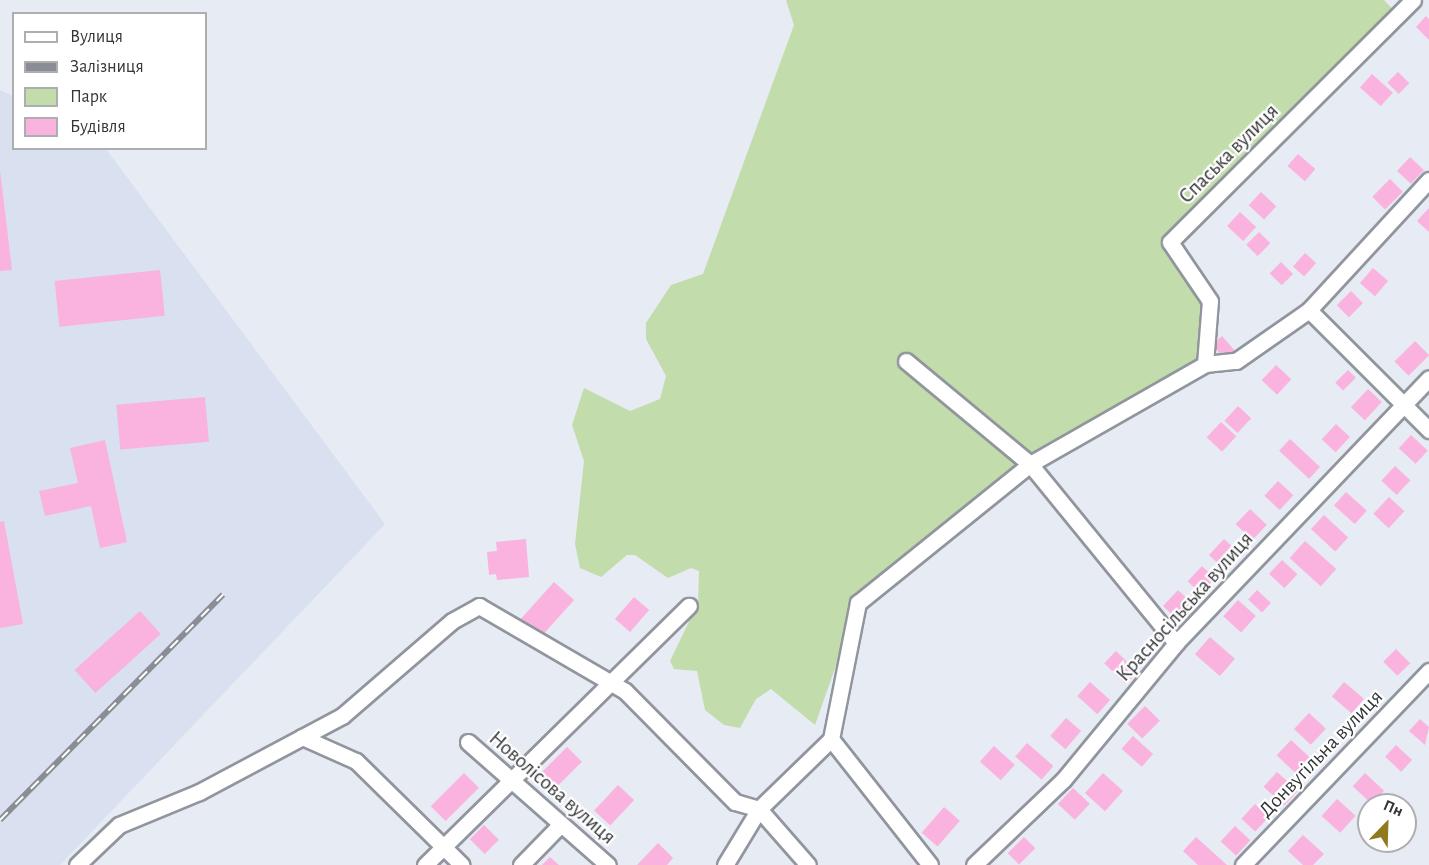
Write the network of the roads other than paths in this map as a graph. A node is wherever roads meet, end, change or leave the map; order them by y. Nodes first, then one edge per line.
1 (1413, 0) edge
2 (1429, 180) edge
3 (1309, 310) junction
4 (906, 361) dead end
5 (1205, 364) junction
6 (1429, 378) edge
7 (1404, 404) junction
8 (1429, 430) edge
9 (1030, 464) junction
10 (689, 606) dead end
11 (1176, 643) junction
12 (1429, 671) edge
13 (302, 737) junction
14 (831, 739) junction
15 (468, 742) dead end
16 (513, 782) junction
17 (759, 809) junction
18 (561, 824) junction
19 (442, 847) junction
20 (605, 864) edge
21 (77, 865) edge
22 (425, 865) edge
23 (462, 865) edge
24 (521, 865) edge
25 (725, 865) edge
26 (808, 865) edge
27 (930, 865) edge
28 (974, 865) edge
29 (1243, 865) edge

1 - 5 street, Спаська вулиця
2 - 3 street
3 - 5 street
3 - 7 street
4 - 9 street
5 - 9 street
6 - 7 street, Красносільська вулиця
7 - 8 street
7 - 11 street, Красносільська вулиця
9 - 11 street
9 - 14 street
10 - 16 street
11 - 28 street, Красносільська вулиця
12 - 29 street, Донвугільна вулиця
13 - 17 street
13 - 19 street
13 - 21 street
14 - 17 street
14 - 27 street
15 - 16 street, Новолісова вулиця
16 - 18 street, Новолісова вулиця
16 - 19 street
17 - 25 street
17 - 26 street
18 - 20 street, Новолісова вулиця
18 - 24 street
19 - 22 street
19 - 23 street

